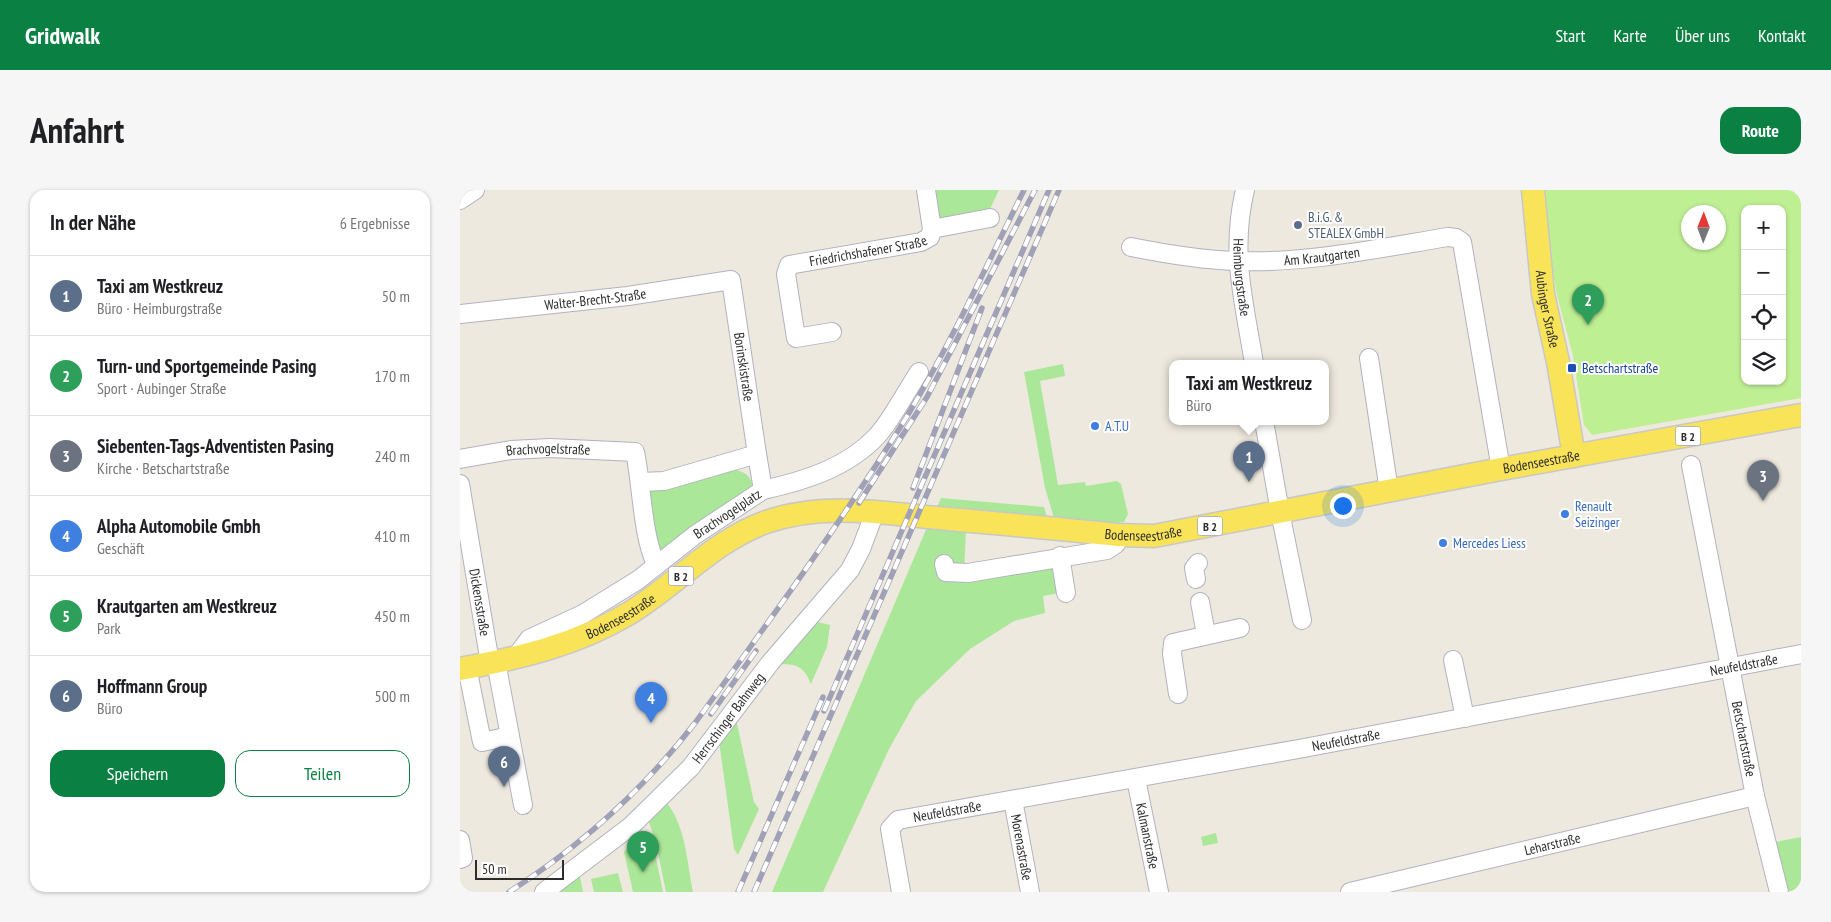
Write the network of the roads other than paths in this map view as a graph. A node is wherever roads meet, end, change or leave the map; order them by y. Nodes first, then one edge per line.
1 (475, 190) edge
2 (926, 190) edge
3 (1245, 190) edge
4 (1532, 190) edge
5 (460, 200) edge
6 (990, 218) dead end
7 (932, 229) junction
8 (1131, 247) dead end
9 (1237, 261) junction
10 (731, 280) joint
11 (460, 314) edge
12 (832, 332) dead end
13 (1369, 358) dead end
14 (1254, 360) edge
15 (919, 372) dead end
16 (1801, 415) edge
17 (1265, 425) edge
18 (758, 454) junction
19 (1574, 456) junction
20 (460, 459) edge
21 (1691, 465) dead end
22 (1501, 469) junction
23 (642, 482) junction
24 (460, 484) edge
25 (763, 490) junction
26 (1388, 490) junction
27 (875, 512) junction
28 (1280, 512) junction
29 (1118, 535) junction
30 (1060, 556) junction
31 (656, 564) junction
32 (944, 564) dead end
33 (1066, 593) dead end
34 (1200, 602) dead end
35 (1302, 620) dead end
36 (1240, 628) dead end
37 (1206, 634) junction
38 (1801, 654) edge
39 (1453, 660) dead end
40 (500, 661) junction
41 (1731, 667) junction
42 (463, 668) edge
43 (1178, 694) dead end
44 (1465, 718) junction
45 (510, 736) junction
46 (1136, 779) junction
47 (1755, 796) junction
48 (1012, 800) junction
49 (524, 805) dead end
50 (460, 840) edge
51 (460, 859) edge
52 (549, 891) edge
53 (901, 892) edge
54 (1030, 892) edge
55 (1159, 892) edge
56 (1350, 892) edge
57 (1779, 892) edge

1 - 5 street
2 - 7 street, Friedrichshafener Straße
3 - 9 street, Heimburgstraße
4 - 19 main road, Aubinger Straße
6 - 7 street
7 - 12 street, Friedrichshafener Straße
8 - 9 street, Am Krautgarten
9 - 14 street, Heimburgstraße
9 - 22 street, Am Krautgarten
10 - 11 street, Walter-Brecht-Straße
10 - 18 street, Borinskistraße
13 - 26 street
15 - 25 street
16 - 19 main road, Bodenseestraße / B 2
17 - 28 street
18 - 23 street
18 - 25 street, Brachvogelplatz
19 - 22 main road, Bodenseestraße / B 2
20 - 23 street, Brachvogelstraße
21 - 41 street, Betschartstraße
22 - 26 main road, Bodenseestraße / B 2
23 - 31 street
24 - 40 street, Dickensstraße
25 - 31 street, Brachvogelplatz
26 - 28 main road, Bodenseestraße / B 2
27 - 29 main road, Bodenseestraße / B 2
27 - 40 main road, Bodenseestraße / B 2
27 - 52 street, Herrschinger Bahnweg
28 - 29 main road, Bodenseestraße / B 2
28 - 35 street
29 - 30 street
30 - 32 street
30 - 33 street
31 - 40 street, Bodenseestraße
34 - 37 street
36 - 37 street
37 - 43 street
38 - 41 street, Neufeldstraße
39 - 44 street
40 - 42 main road, Bodenseestraße / B 2
40 - 45 street, Dickensstraße
41 - 44 street, Neufeldstraße
41 - 47 street, Betschartstraße
42 - 45 street
44 - 46 street, Neufeldstraße
45 - 49 street, Dickensstraße
46 - 48 street, Neufeldstraße
46 - 55 street, Kalmanstraße
47 - 56 street, Leharstraße
47 - 57 street, Betschartstraße
48 - 53 street, Neufeldstraße
48 - 54 street, Morenastraße
50 - 51 street

